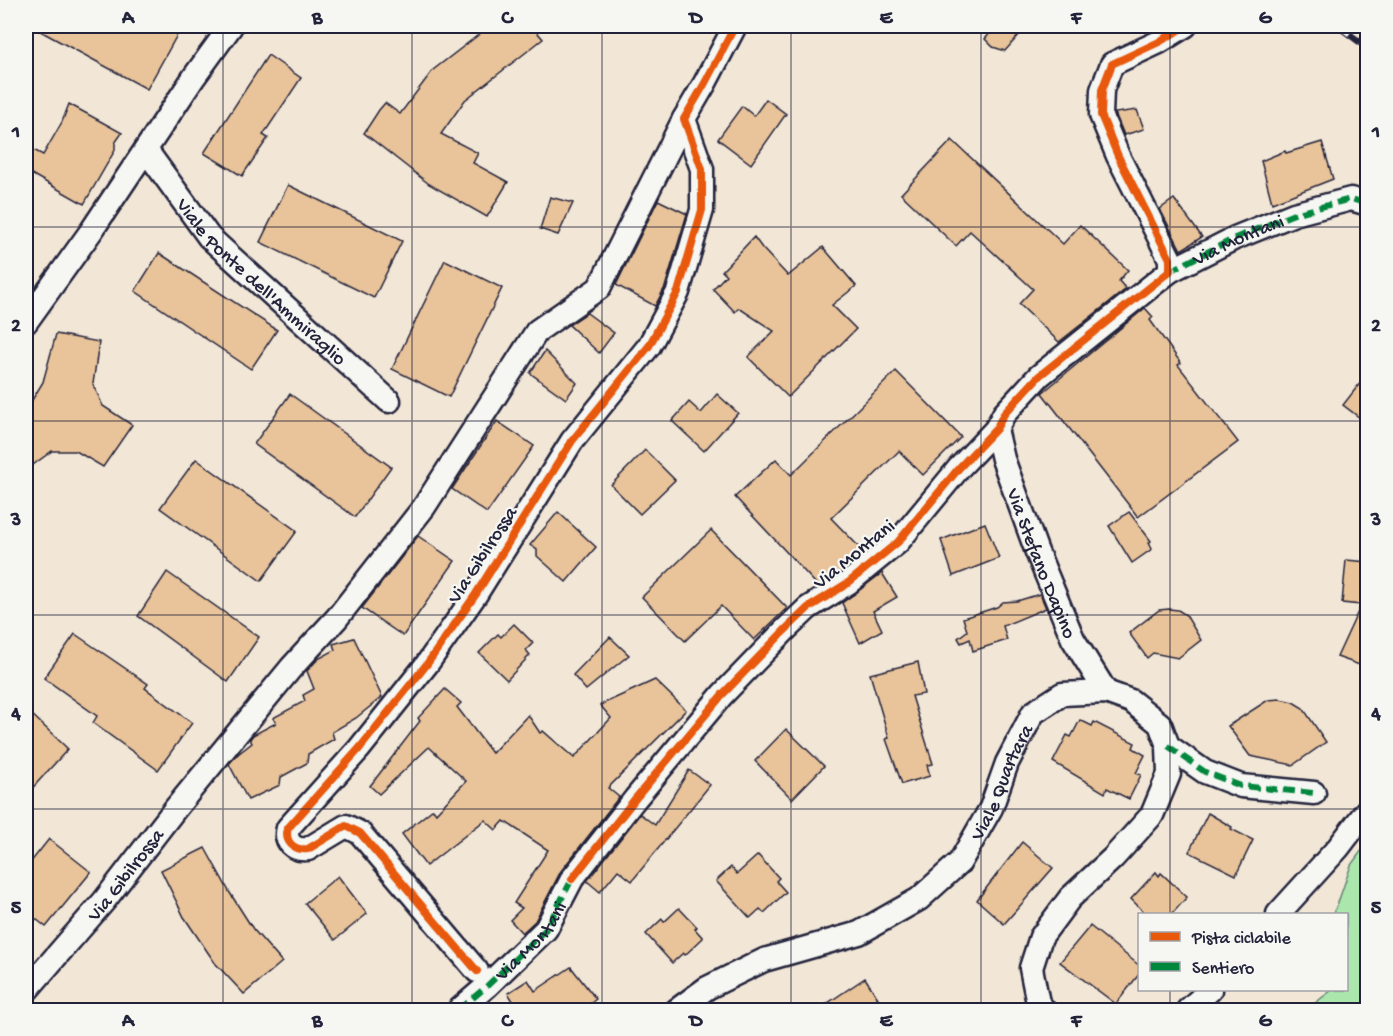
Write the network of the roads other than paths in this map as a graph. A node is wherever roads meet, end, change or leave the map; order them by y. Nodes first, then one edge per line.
1 (231, 26) edge
2 (735, 26) edge
3 (1185, 26) edge
4 (684, 119) junction
5 (146, 150) junction
6 (1368, 204) edge
7 (1170, 271) junction
8 (26, 322) edge
9 (389, 401) dead end
10 (996, 429) junction
11 (1106, 692) junction
12 (1168, 746) junction
13 (1314, 793) dead end
14 (1368, 809) edge
15 (1280, 913) edge
16 (477, 971) dead end
17 (26, 991) edge
18 (1209, 991) edge
19 (459, 1011) edge
20 (677, 1011) edge
21 (1044, 1011) edge
22 (1188, 1011) edge

1 - 5 street
2 - 4 street, Via Gibilrossa
3 - 7 street
4 - 16 street, Via Gibilrossa
4 - 17 street, Via Gibilrossa
5 - 8 street
5 - 9 street, Viale Ponte dell'Ammiraglio
6 - 7 street, Via Montani
7 - 10 street, Via Montani
10 - 11 street, Via Stefano Dapino
10 - 19 street, Via Montani
11 - 12 street, Viale Quartara
11 - 20 street, Viale Quartara
12 - 13 street
12 - 21 street, Viale Quartara
14 - 15 street
18 - 22 street

